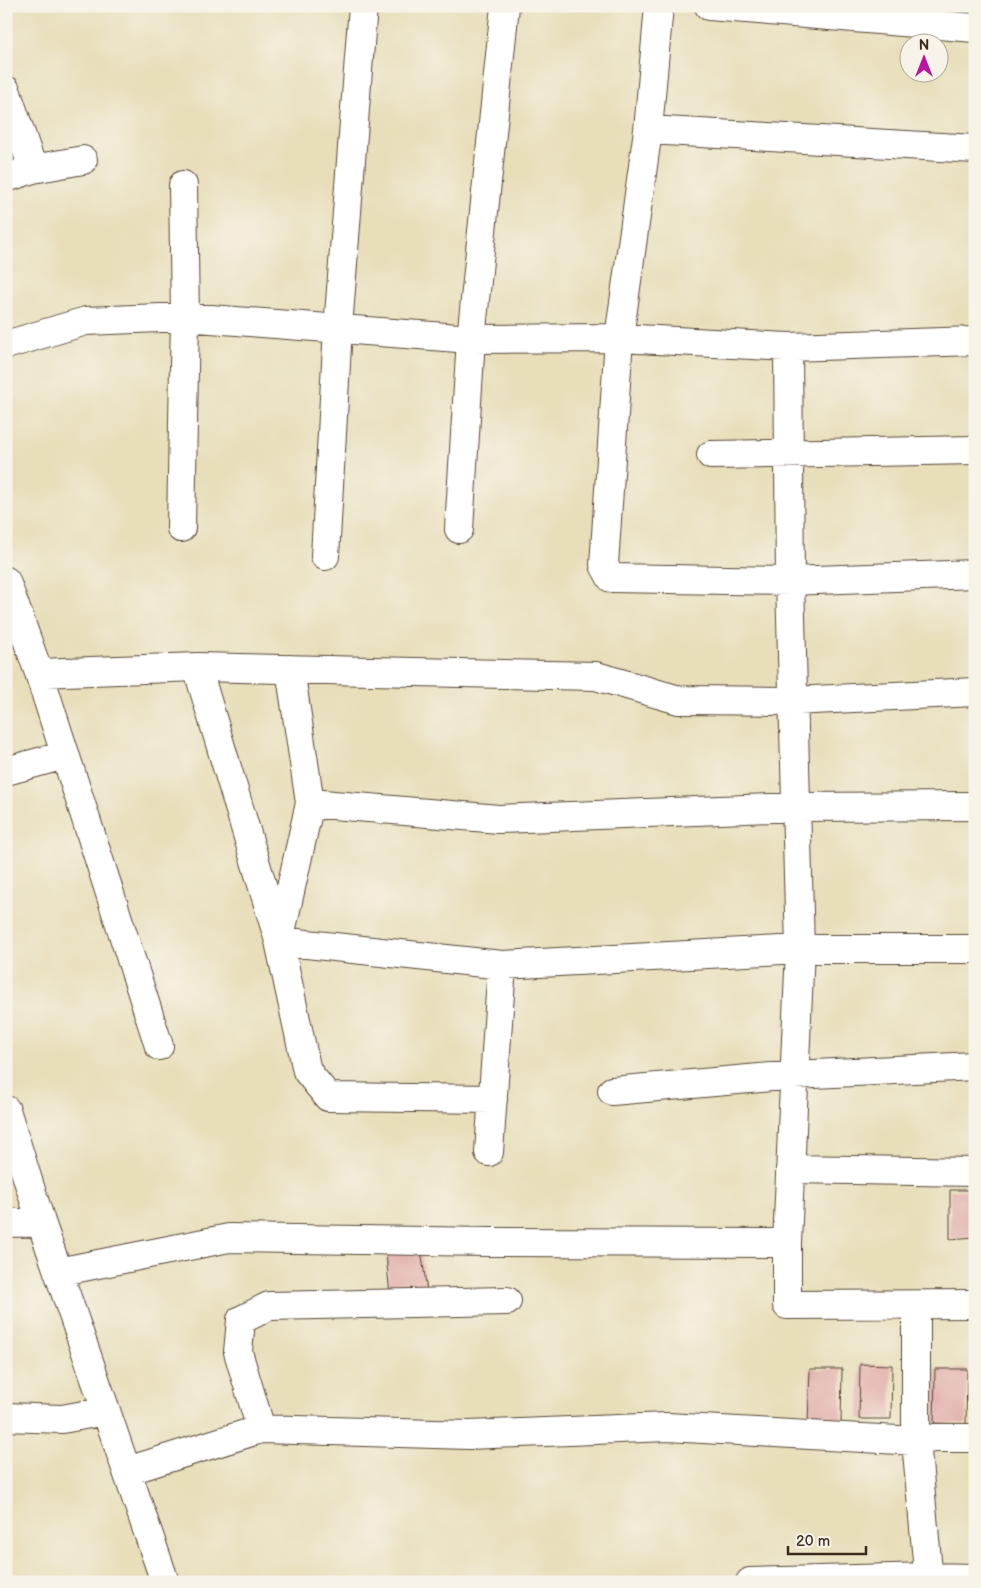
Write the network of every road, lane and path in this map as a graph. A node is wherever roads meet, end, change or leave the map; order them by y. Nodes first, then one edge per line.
1 (363, 6) edge
2 (505, 6) edge
3 (659, 6) edge
4 (708, 6) edge
5 (975, 28) edge
6 (6, 90) edge
7 (648, 130) junction
8 (975, 149) edge
9 (83, 160) dead end
10 (33, 169) junction
11 (6, 178) edge
12 (183, 185) dead end
13 (185, 317) junction
14 (338, 328) junction
15 (619, 338) junction
16 (471, 339) junction
17 (975, 341) edge
18 (6, 345) edge
19 (788, 347) junction
20 (975, 450) edge
21 (789, 454) junction
22 (711, 455) dead end
23 (181, 528) dead end
24 (459, 529) dead end
25 (325, 556) dead end
26 (975, 574) edge
27 (6, 580) edge
28 (790, 581) junction
29 (197, 667) junction
30 (290, 670) junction
31 (39, 673) junction
32 (975, 692) edge
33 (793, 702) junction
34 (65, 755) junction
35 (6, 771) edge
36 (310, 803) junction
37 (975, 806) edge
38 (796, 807) junction
39 (280, 941) junction
40 (800, 949) junction
41 (975, 949) edge
42 (502, 965) junction
43 (159, 1046) dead end
44 (975, 1066) edge
45 (794, 1075) junction
46 (612, 1091) dead end
47 (493, 1099) junction
48 (6, 1110) edge
49 (489, 1152) dead end
50 (790, 1170) junction
51 (975, 1172) edge
52 (41, 1222) junction
53 (6, 1223) edge
54 (787, 1242) junction
55 (58, 1272) junction
56 (508, 1301) dead end
57 (916, 1304) junction
58 (975, 1304) edge
59 (106, 1410) junction
60 (6, 1417) edge
61 (261, 1429) junction
62 (975, 1438) edge
63 (916, 1441) junction
64 (127, 1471) junction
65 (975, 1578) edge
66 (929, 1580) edge
67 (165, 1582) edge
68 (750, 1582) edge

1 - 14 street
2 - 16 street
3 - 7 street
4 - 5 street
6 - 10 street
7 - 8 street
7 - 15 street
9 - 10 street
10 - 11 street
12 - 13 street
13 - 14 street
13 - 18 street
13 - 23 street
14 - 16 street
14 - 25 street
15 - 16 street
15 - 19 street
15 - 28 street
16 - 24 street
17 - 19 street
19 - 21 street
20 - 21 street
21 - 22 street
21 - 28 street
26 - 28 street
27 - 31 street
28 - 33 street
29 - 30 street
29 - 31 street
29 - 39 street
30 - 33 street
30 - 36 street
31 - 34 street
32 - 33 street
33 - 38 street
34 - 35 street
34 - 43 street
36 - 38 street
36 - 39 street
37 - 38 street
38 - 40 street
39 - 42 street
39 - 47 street
40 - 41 street
40 - 42 street
40 - 45 street
42 - 47 street
44 - 45 street
45 - 46 street
45 - 50 street
47 - 49 street
48 - 52 street
50 - 51 street
50 - 54 street
52 - 53 street
52 - 55 street
54 - 55 street
54 - 57 street
55 - 59 street
56 - 61 street
57 - 58 street
57 - 63 street
59 - 60 street
59 - 64 street
61 - 63 street
61 - 64 street
62 - 63 street
63 - 66 street
64 - 67 street
65 - 66 street
66 - 68 street

